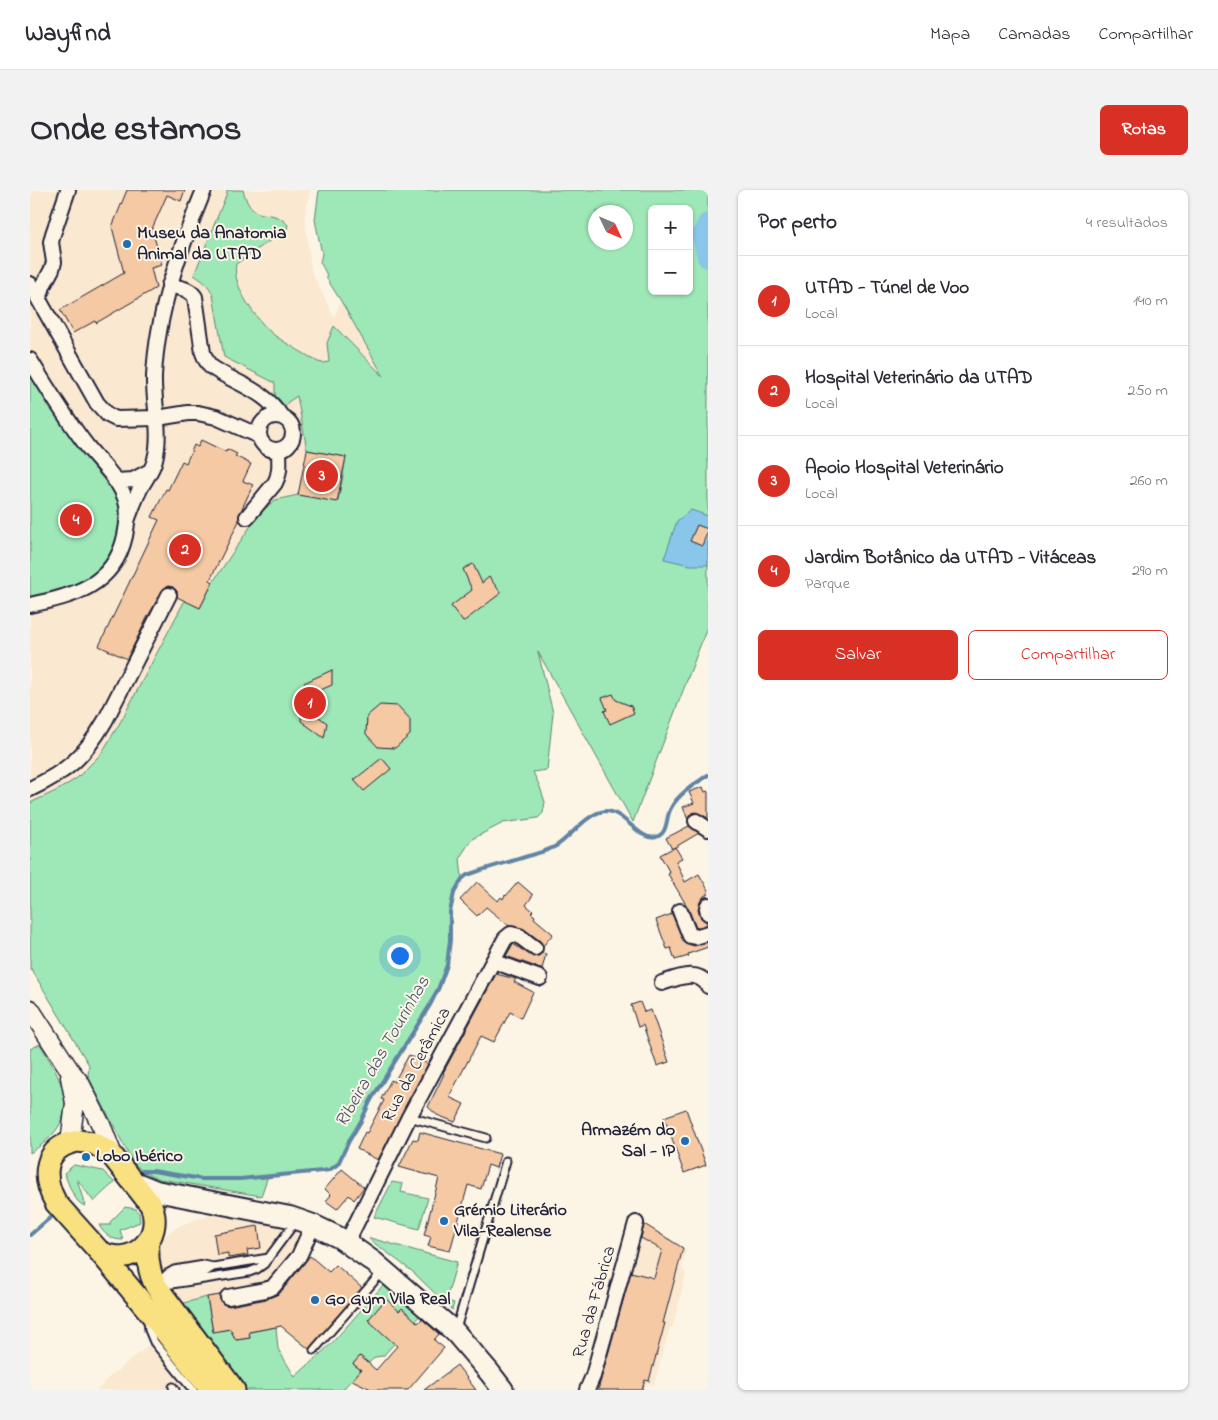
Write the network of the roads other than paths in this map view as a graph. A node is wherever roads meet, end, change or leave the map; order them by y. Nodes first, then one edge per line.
1 (68, 190) edge
2 (204, 190) edge
3 (30, 284) edge
4 (170, 285) junction
5 (39, 300) junction
6 (30, 360) edge
7 (281, 416) junction
8 (157, 418) junction
9 (259, 436) junction
10 (279, 450) junction
11 (151, 470) junction
12 (115, 481) junction
13 (247, 517) dead end
14 (127, 521) junction
15 (168, 595) dead end
16 (30, 605) edge
17 (30, 789) edge
18 (696, 821) dead end
19 (708, 830) edge
20 (708, 905) edge
21 (680, 911) dead end
22 (708, 913) edge
23 (708, 933) edge
24 (535, 948) dead end
25 (493, 961) junction
26 (540, 978) dead end
27 (662, 983) dead end
28 (708, 986) edge
29 (30, 1009) edge
30 (68, 1069) junction
31 (410, 1117) junction
32 (486, 1138) dead end
33 (62, 1149) junction
34 (114, 1158) junction
35 (506, 1161) dead end
36 (30, 1166) edge
37 (134, 1182) junction
38 (30, 1189) edge
39 (56, 1203) junction
40 (305, 1222) junction
41 (636, 1223) dead end
42 (148, 1241) junction
43 (347, 1242) junction
44 (99, 1251) junction
45 (269, 1258) junction
46 (383, 1270) junction
47 (159, 1283) junction
48 (228, 1297) dead end
49 (148, 1310) junction
50 (455, 1332) junction
51 (314, 1350) dead end
52 (193, 1390) edge
53 (211, 1390) edge
54 (234, 1390) edge
55 (503, 1390) edge
56 (587, 1390) edge

1 - 5 street
2 - 4 street
3 - 5 street
4 - 7 street
4 - 8 street
5 - 8 street
6 - 12 street
7 - 9 street
7 - 10 street
8 - 9 street
8 - 11 street
9 - 10 street
10 - 13 street
11 - 12 street
11 - 14 street
12 - 14 street
14 - 16 street
15 - 17 street
18 - 19 street
20 - 22 street
21 - 23 street
24 - 25 street, Rua da Cerâmica
25 - 26 street
25 - 31 street, Rua da Cerâmica
27 - 28 street
29 - 30 street
30 - 33 street
30 - 34 street
31 - 32 lane
31 - 43 street, Rua da Cerâmica
33 - 34 main road
33 - 36 main road
33 - 39 main road
34 - 37 main road
35 - 50 lane
37 - 40 main road
37 - 42 main road
38 - 39 main road
39 - 44 main road
40 - 43 main road
40 - 45 lane
40 - 48 street
41 - 56 street, Rua da Fábrica
42 - 44 main road
42 - 47 main road
43 - 46 main road
44 - 49 main road
45 - 47 lane
45 - 47 lane
46 - 50 main road
46 - 51 lane
47 - 54 main road
49 - 52 lane
49 - 53 main road
50 - 55 main road

